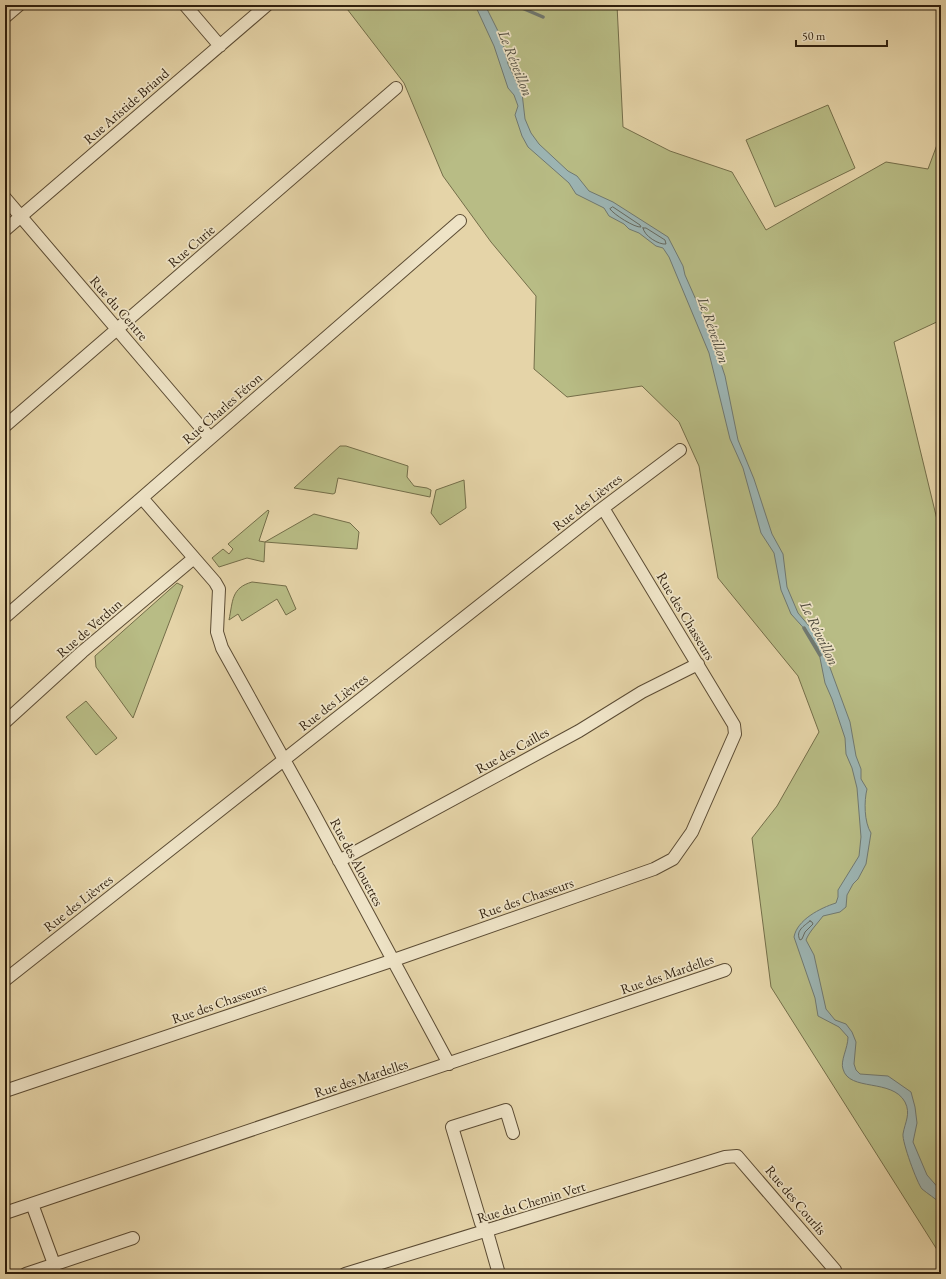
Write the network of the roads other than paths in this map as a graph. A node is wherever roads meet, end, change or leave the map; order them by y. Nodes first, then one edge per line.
1 (19, 5) edge
2 (185, 5) edge
3 (267, 5) edge
4 (5, 17) edge
5 (220, 46) junction
6 (396, 88) dead end
7 (5, 198) edge
8 (21, 216) junction
9 (460, 221) dead end
10 (5, 230) edge
11 (118, 329) junction
12 (5, 426) edge
13 (210, 438) junction
14 (680, 450) dead end
15 (142, 498) junction
16 (603, 508) junction
17 (194, 558) junction
18 (5, 617) edge
19 (698, 664) junction
20 (5, 722) edge
21 (284, 760) junction
22 (339, 861) junction
23 (394, 960) junction
24 (725, 970) dead end
25 (5, 980) edge
26 (449, 1064) junction
27 (5, 1091) edge
28 (513, 1133) dead end
29 (725, 1157) joint
30 (32, 1204) junction
31 (5, 1213) edge
32 (487, 1232) junction
33 (133, 1238) dead end
34 (54, 1264) junction
35 (26, 1274) edge
36 (345, 1274) edge
37 (499, 1274) edge
38 (836, 1274) edge

1 - 4 street
2 - 5 street
3 - 5 street, Rue Aristide Briand
5 - 8 street, Rue Aristide Briand
6 - 11 street, Rue Curie
7 - 8 street, Rue du Centre
8 - 10 street, Rue Aristide Briand
8 - 11 street, Rue du Centre
9 - 13 street, Rue Charles Féron
11 - 12 street, Rue Curie
11 - 13 street, Rue du Centre
13 - 15 street, Rue Charles Féron
14 - 16 street, Rue des Lièvres
15 - 17 street, Rue des Alouettes
15 - 18 street, Rue Charles Féron
16 - 19 street, Rue des Chasseurs
16 - 21 street, Rue des Lièvres
17 - 20 street, Rue de Verdun
17 - 21 street, Rue des Alouettes
19 - 22 street, Rue des Cailles
19 - 23 street, Rue des Chasseurs
21 - 22 street, Rue des Alouettes
21 - 25 street, Rue des Lièvres
22 - 23 street, Rue des Alouettes
23 - 26 street, Rue des Alouettes
23 - 27 street, Rue des Chasseurs
24 - 26 street, Rue des Mardelles
26 - 30 street, Rue des Mardelles
28 - 32 street
29 - 32 street, Rue du Chemin Vert
29 - 38 street, Rue des Courlis
30 - 31 street, Rue des Mardelles
30 - 34 street
32 - 36 street, Rue du Chemin Vert
32 - 37 street
33 - 34 street
34 - 35 street

